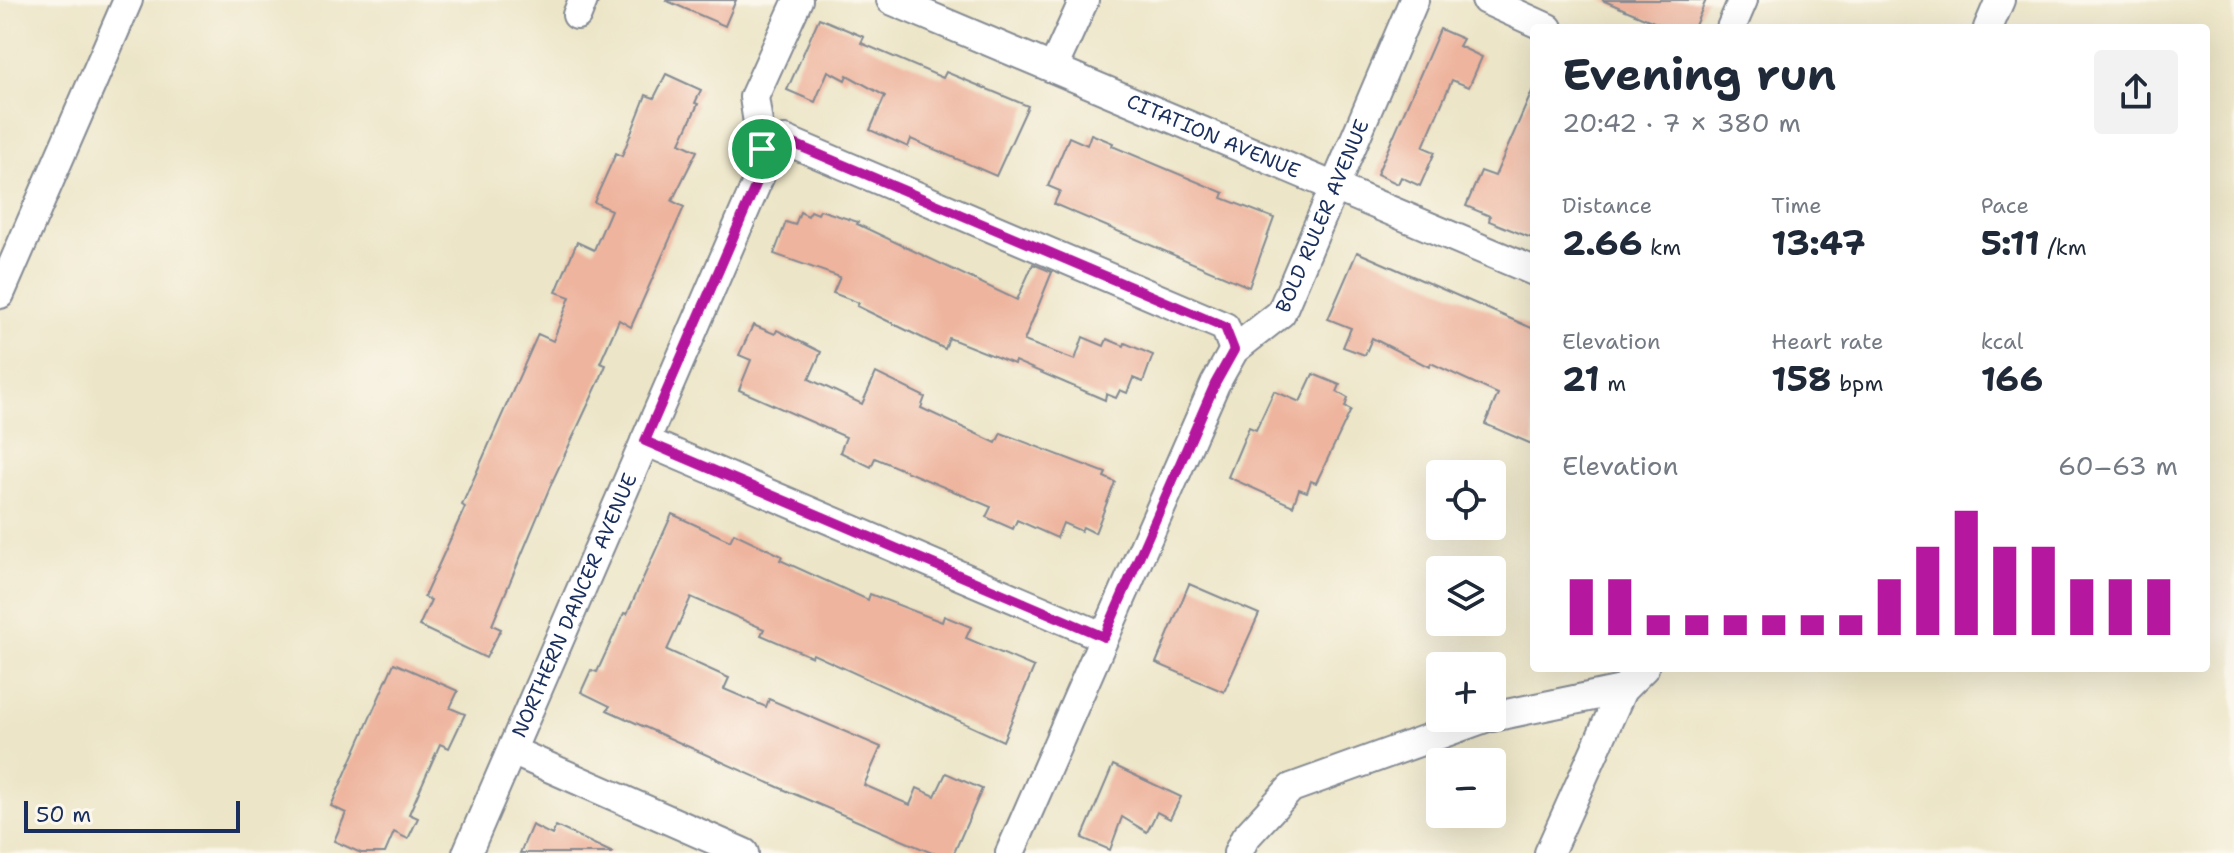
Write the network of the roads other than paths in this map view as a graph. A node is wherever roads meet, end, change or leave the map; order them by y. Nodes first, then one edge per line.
1 (128, 0) edge
2 (798, 0) edge
3 (891, 0) edge
4 (1084, 0) edge
5 (1414, 0) edge
6 (1486, 0) edge
7 (1743, 0) edge
8 (2000, 0) edge
9 (1539, 24) edge
10 (1733, 24) edge
11 (1990, 24) edge
12 (1053, 68) junction
13 (762, 149) junction
14 (1334, 187) junction
15 (1530, 269) edge
16 (0, 294) edge
17 (1234, 350) junction
18 (645, 441) junction
19 (1104, 637) junction
20 (1640, 672) edge
21 (1622, 690) junction
22 (1506, 714) edge
23 (1446, 732) edge
24 (512, 751) junction
25 (467, 853) edge
26 (744, 853) edge
27 (1010, 853) edge
28 (1238, 853) edge
29 (1549, 853) edge

1 - 16 street
2 - 13 street, NORTHERN DANCER AVENUE
3 - 12 street, CITATION AVENUE
4 - 12 street
5 - 14 street, BOLD RULER AVENUE
6 - 9 street
7 - 10 street
8 - 11 street
12 - 14 street, CITATION AVENUE
13 - 17 street
13 - 18 street, NORTHERN DANCER AVENUE
14 - 15 street, CITATION AVENUE
14 - 17 street, BOLD RULER AVENUE
17 - 19 street, BOLD RULER AVENUE
18 - 19 street
18 - 24 street, NORTHERN DANCER AVENUE
19 - 27 street, BOLD RULER AVENUE
20 - 21 street
21 - 22 street
21 - 29 street
23 - 28 street
24 - 25 street, NORTHERN DANCER AVENUE
24 - 26 street

